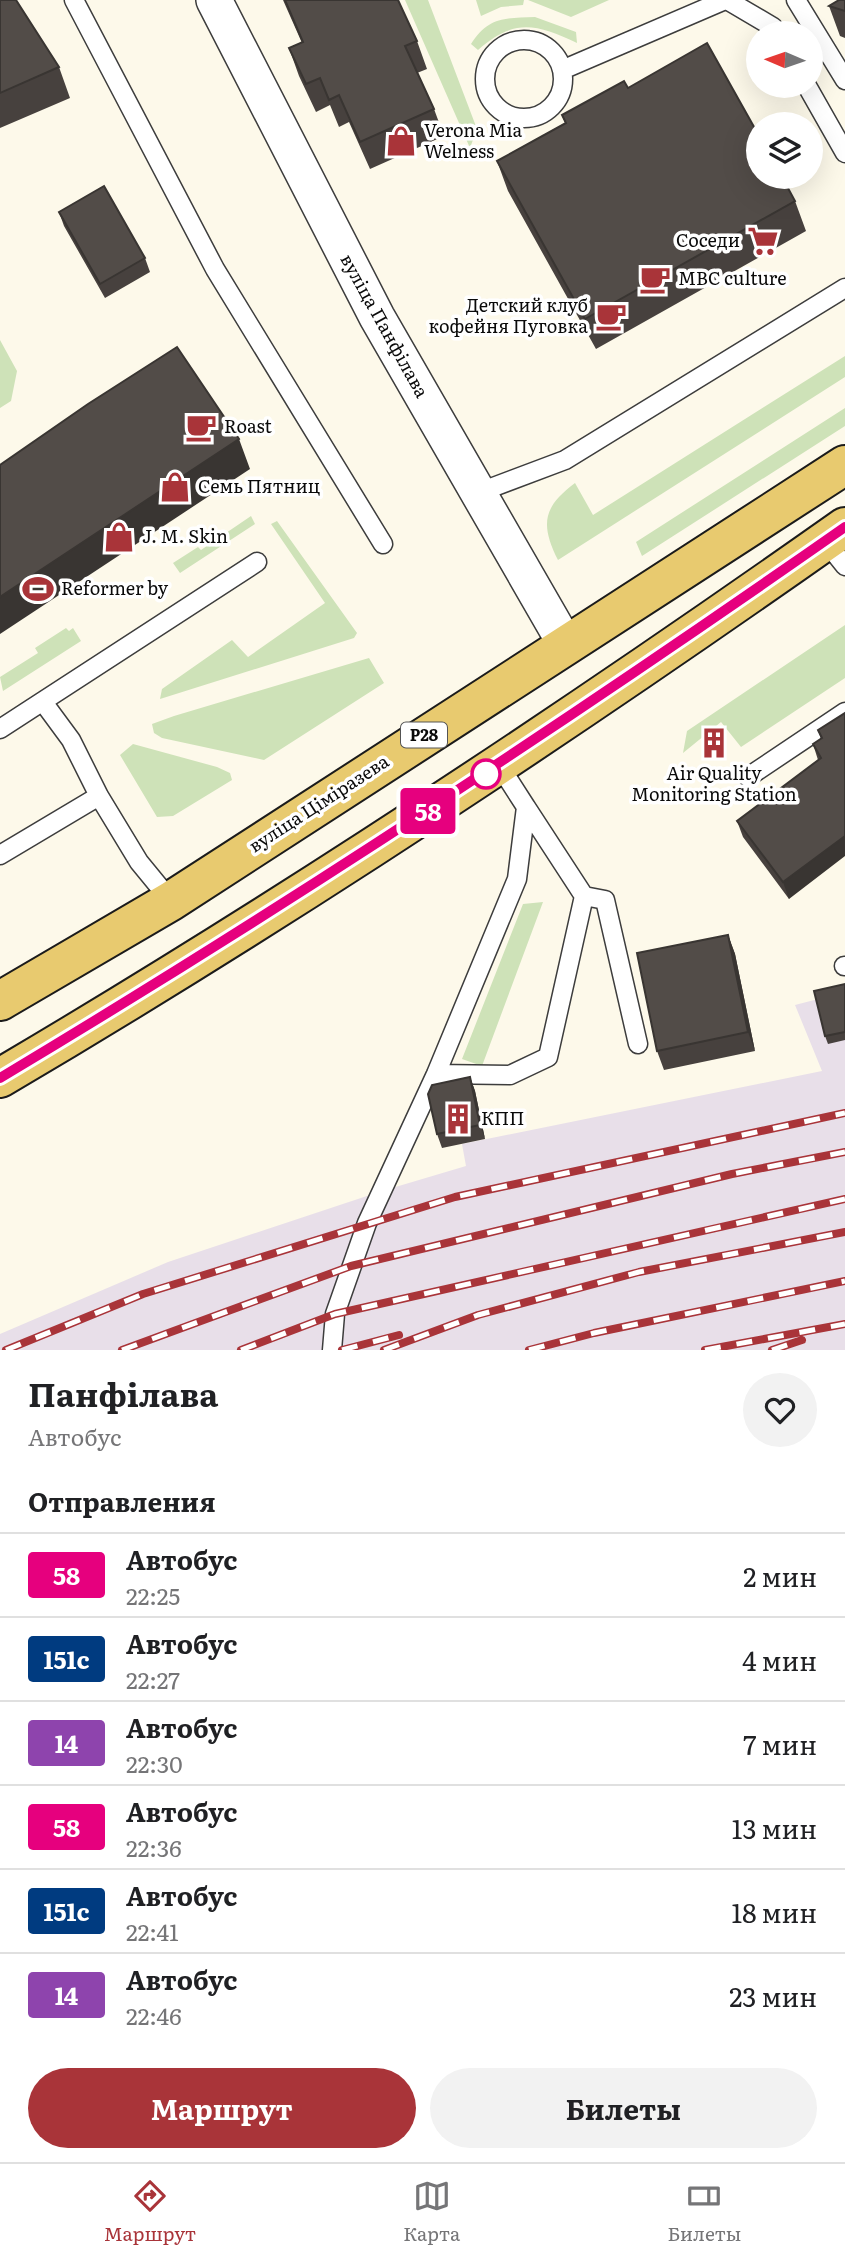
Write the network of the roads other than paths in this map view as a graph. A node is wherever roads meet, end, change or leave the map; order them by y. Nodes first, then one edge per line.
1 (74, 0) edge
2 (214, 0) edge
3 (726, 0) edge
4 (796, 0) edge
5 (763, 21) edge
6 (562, 70) junction
7 (845, 80) edge
8 (814, 98) edge
9 (845, 153) edge
10 (845, 288) edge
11 (845, 465) edge
12 (480, 492) junction
13 (383, 544) dead end
14 (838, 545) edge
15 (257, 562) dead end
16 (566, 645) junction
17 (43, 702) junction
18 (845, 712) edge
19 (0, 729) edge
20 (499, 765) junction
21 (748, 778) dead end
22 (99, 796) junction
23 (526, 807) junction
24 (0, 855) edge
25 (584, 896) junction
26 (171, 901) junction
27 (0, 1000) edge
28 (638, 1044) dead end
29 (436, 1074) junction
30 (0, 1078) edge
31 (332, 1350) edge

1 - 13 lane
2 - 12 street, вуліца Панфілава
3 - 5 lane
3 - 6 lane
4 - 7 lane
6 - 6 lane
8 - 9 lane
10 - 12 lane
11 - 16 main road, вуліца Ціміразева / Р28
12 - 16 street, вуліца Панфілава
14 - 20 main road
15 - 17 lane
16 - 26 main road, вуліца Ціміразева / Р28
17 - 19 lane
17 - 22 lane
18 - 21 lane
20 - 23 lane
20 - 30 main road
22 - 24 lane
22 - 26 lane
23 - 25 lane
23 - 29 lane
25 - 28 lane
25 - 29 lane
26 - 27 main road, вуліца Ціміразева / Р28
29 - 31 lane

